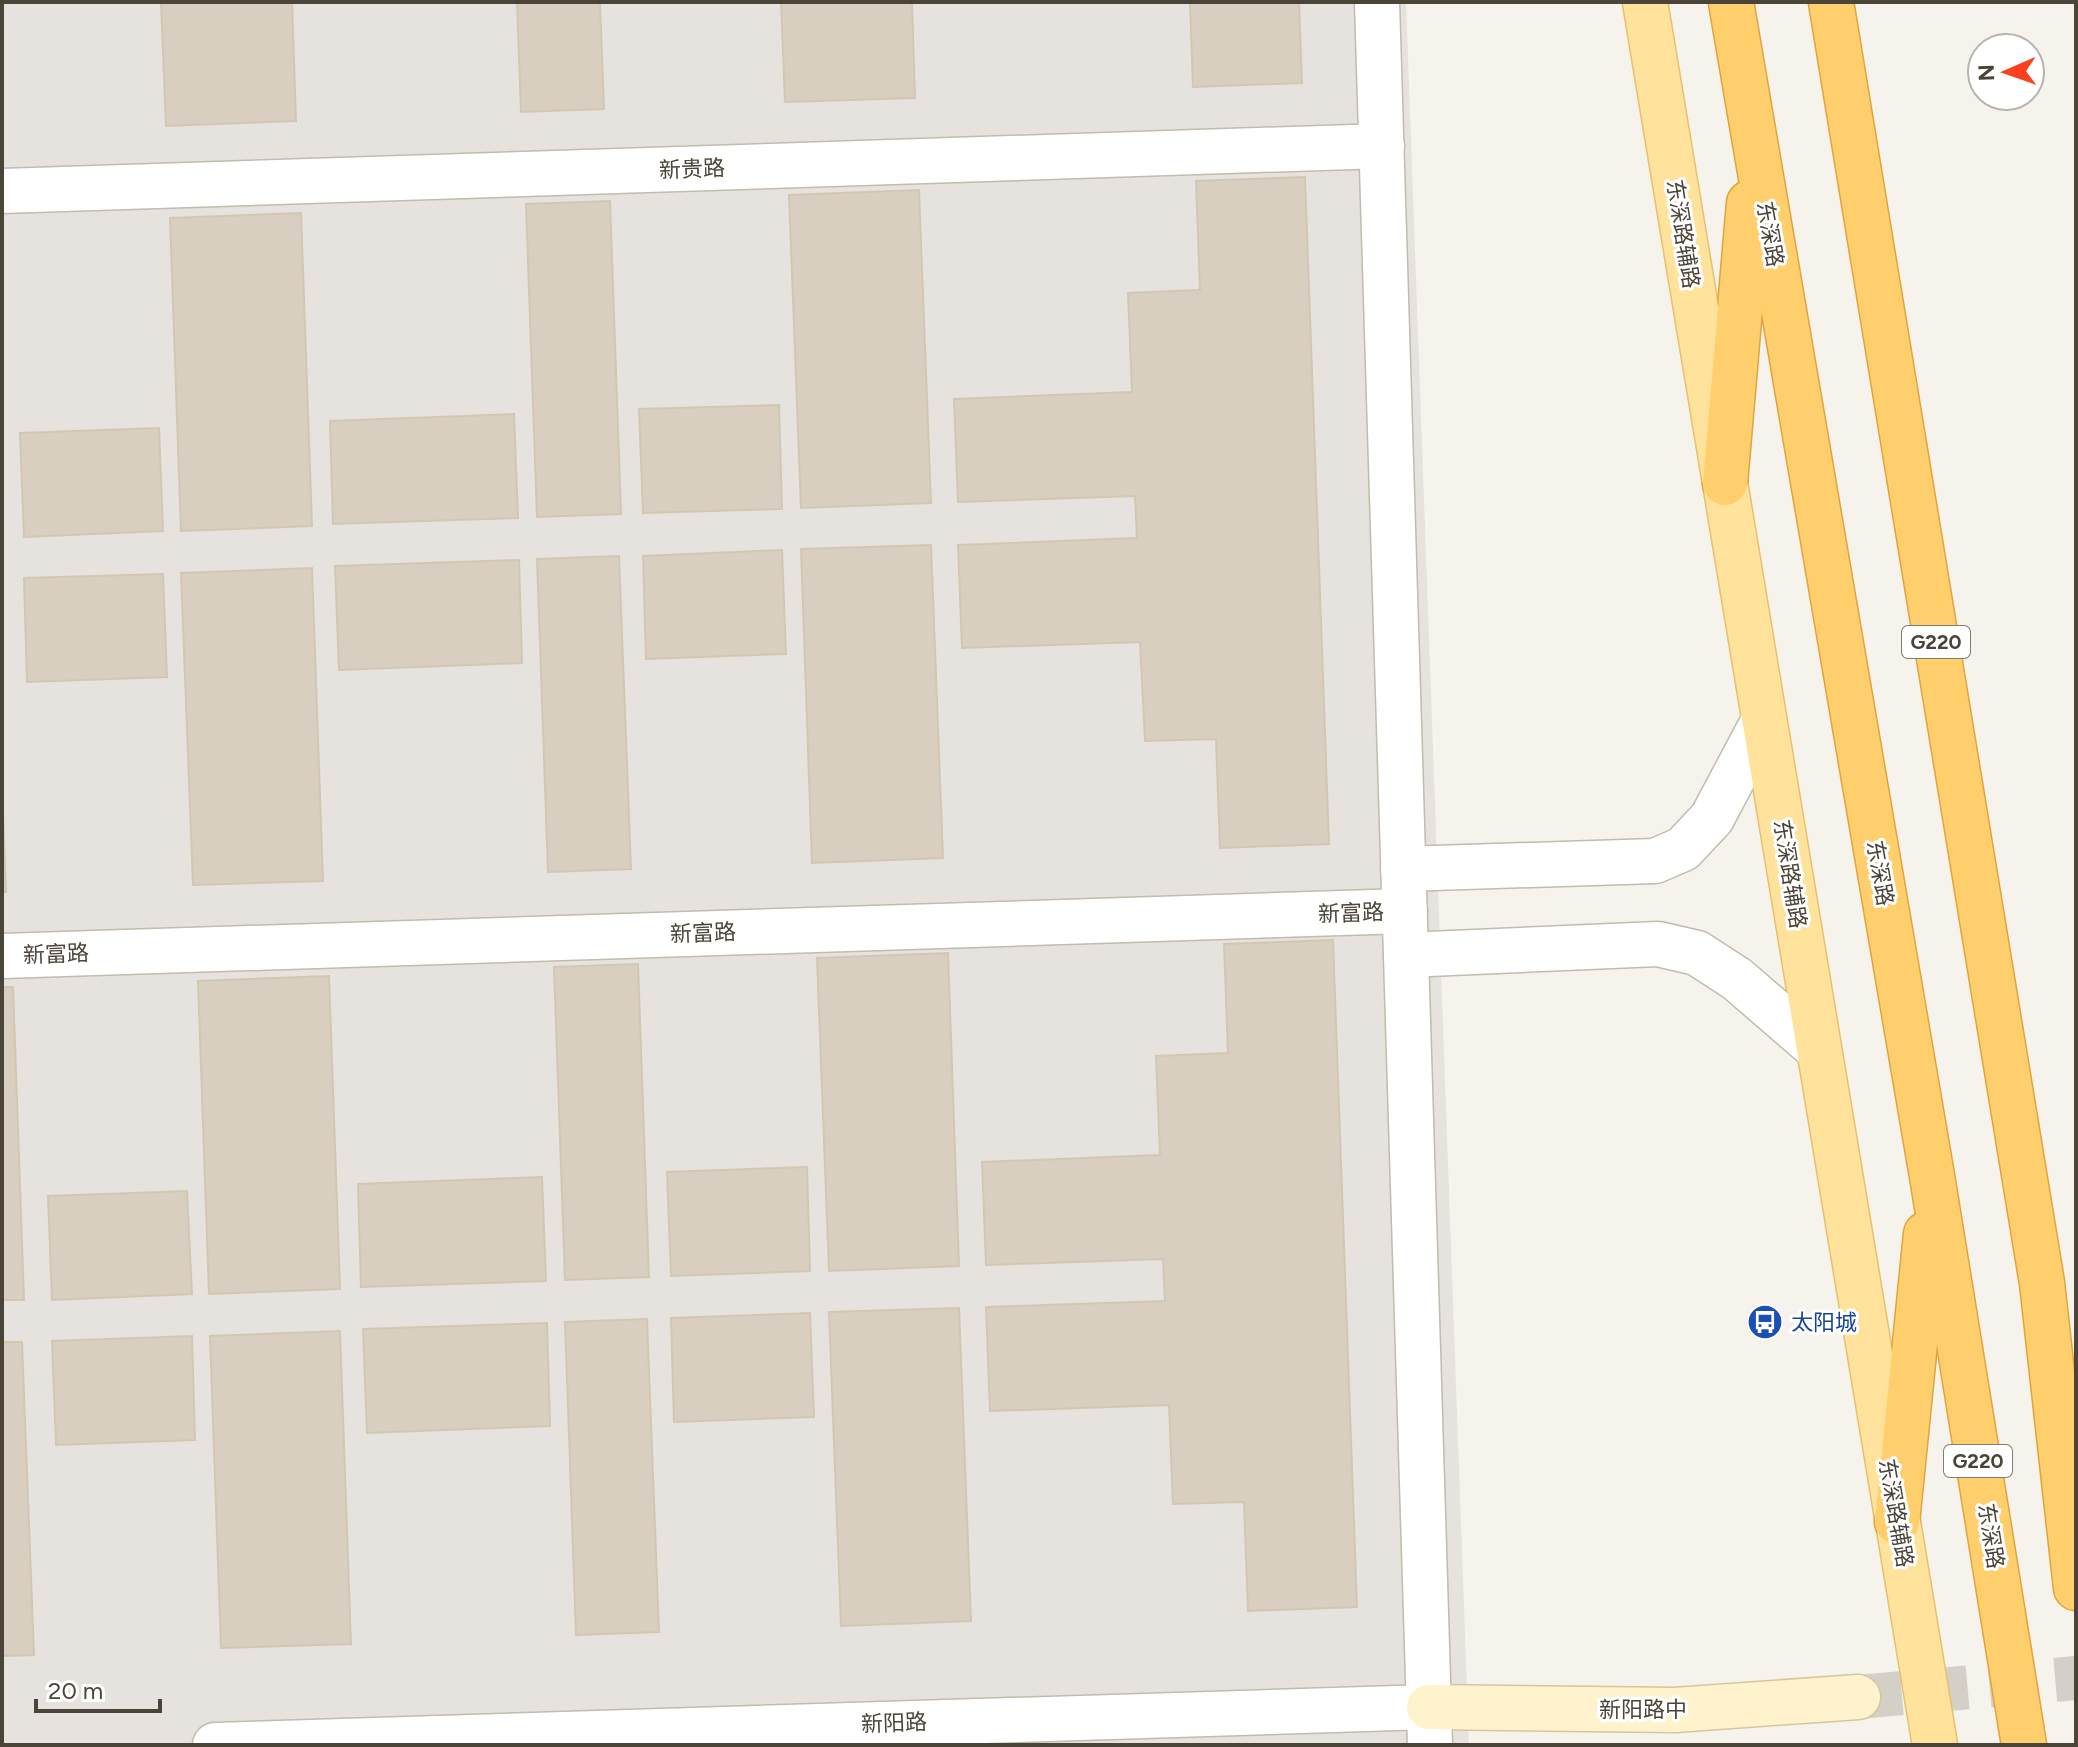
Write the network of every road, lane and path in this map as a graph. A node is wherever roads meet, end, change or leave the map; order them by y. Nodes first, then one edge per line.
1 (1377, 2) edge
2 (1645, 2) edge
3 (1731, 2) edge
4 (1831, 2) edge
5 (1754, 141) junction
6 (1382, 146) junction
7 (2, 191) edge
8 (1725, 483) junction
9 (1764, 720) junction
10 (1404, 890) junction
11 (1406, 955) junction
12 (2, 956) edge
13 (1818, 1049) junction
14 (1932, 1176) junction
15 (2042, 1283) junction
16 (2076, 1389) edge
17 (1897, 1522) junction
18 (2076, 1588) edge
19 (1858, 1697) tunnel mouth
20 (1429, 1726) edge
21 (215, 1745) edge
22 (1935, 1745) edge
23 (2024, 1745) edge

1 - 6 street
2 - 8 main road, 东深路辅路
3 - 5 highway, 东深路 / G220
4 - 15 highway, G220
5 - 8 highway
5 - 14 highway, 东深路 / G220
6 - 7 street, 新贵路
6 - 10 street
8 - 9 main road, 东深路辅路
9 - 10 street, 新富路
9 - 13 main road, 东深路辅路
10 - 11 street
10 - 12 street, 新富路
11 - 13 street
11 - 20 street
13 - 17 main road, 东深路辅路
14 - 17 highway
14 - 23 highway, 东深路 / G220
15 - 16 main road
15 - 18 highway, G220
17 - 22 main road, 东深路辅路
19 - 20 street, 新阳路中
20 - 21 street, 新阳路

